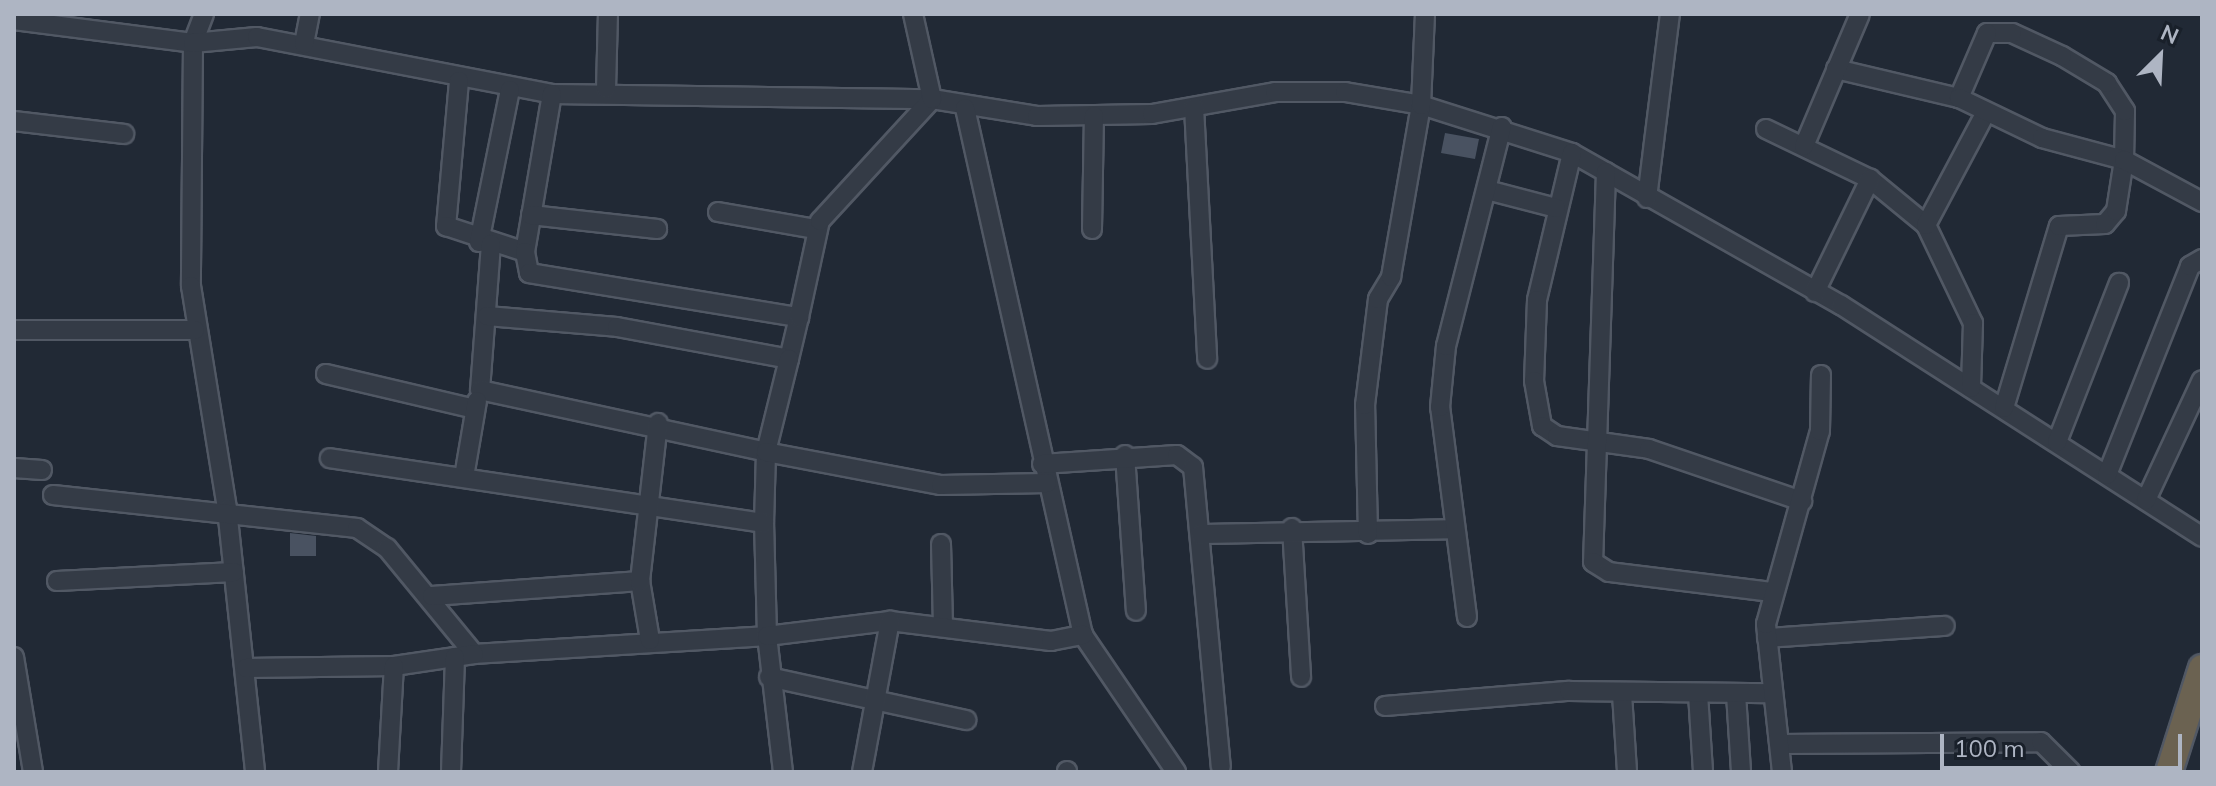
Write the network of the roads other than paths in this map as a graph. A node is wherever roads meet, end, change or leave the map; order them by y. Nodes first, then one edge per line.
1 (204, 14) edge
2 (310, 14) edge
3 (608, 14) edge
4 (913, 14) edge
5 (1425, 14) edge
6 (1670, 14) edge
7 (1860, 14) edge
8 (14, 20) edge
9 (193, 43) junction
10 (304, 44) junction
11 (1836, 69) junction
12 (459, 81) junction
13 (606, 89) junction
14 (510, 90) junction
15 (552, 94) junction
16 (1959, 98) junction
17 (932, 99) junction
18 (1421, 105) junction
19 (1194, 107) junction
20 (965, 108) junction
21 (1986, 112) junction
22 (1094, 116) junction
23 (14, 121) edge
24 (1502, 127) junction
25 (1766, 129) dead end
26 (124, 134) dead end
27 (1804, 146) junction
28 (1572, 153) junction
29 (2124, 160) junction
30 (1606, 172) junction
31 (1870, 179) junction
32 (1487, 190) junction
33 (1647, 198) junction
34 (2202, 202) edge
35 (1556, 208) junction
36 (718, 212) dead end
37 (531, 215) junction
38 (1926, 225) junction
39 (657, 229) dead end
40 (815, 229) junction
41 (1092, 229) dead end
42 (485, 243) junction
43 (525, 252) junction
44 (2202, 259) edge
45 (2119, 283) dead end
46 (1815, 292) junction
47 (487, 316) junction
48 (799, 317) junction
49 (14, 330) edge
50 (195, 330) junction
51 (789, 359) junction
52 (1207, 359) dead end
53 (326, 374) dead end
54 (1821, 375) dead end
55 (2202, 380) edge
56 (1971, 388) junction
57 (480, 390) junction
58 (2004, 408) junction
59 (475, 409) junction
60 (658, 423) junction
61 (1593, 441) junction
62 (2057, 442) junction
63 (766, 452) junction
64 (1125, 455) junction
65 (330, 458) dead end
66 (1042, 464) junction
67 (14, 468) edge
68 (42, 470) dead end
69 (2107, 475) junction
70 (464, 477) junction
71 (1047, 483) junction
72 (53, 495) dead end
73 (2146, 500) junction
74 (1802, 501) junction
75 (644, 508) junction
76 (227, 509) junction
77 (764, 523) junction
78 (1292, 528) junction
79 (1454, 529) junction
80 (1200, 534) junction
81 (1368, 534) junction
82 (2202, 537) edge
83 (941, 544) dead end
84 (234, 572) junction
85 (57, 581) dead end
86 (640, 581) junction
87 (1773, 592) junction
88 (432, 596) junction
89 (1136, 611) dead end
90 (1467, 617) dead end
91 (890, 621) junction
92 (1945, 626) dead end
93 (943, 627) junction
94 (1083, 635) junction
95 (767, 636) junction
96 (1767, 638) junction
97 (650, 640) junction
98 (474, 654) junction
99 (14, 657) edge
100 (455, 657) junction
101 (394, 666) junction
102 (246, 668) junction
103 (2202, 668) edge
104 (769, 677) junction
105 (1301, 677) dead end
106 (1772, 693) junction
107 (1622, 694) junction
108 (1698, 694) junction
109 (1736, 694) junction
110 (875, 701) junction
111 (1385, 706) dead end
112 (966, 720) dead end
113 (20, 743) edge
114 (1780, 744) junction
115 (1221, 767) dead end
116 (33, 772) edge
117 (255, 772) edge
118 (388, 772) edge
119 (451, 772) edge
120 (783, 772) edge
121 (862, 772) edge
122 (1176, 772) edge
123 (1627, 772) edge
124 (1703, 772) edge
125 (1741, 772) edge
126 (1782, 772) edge
127 (2071, 772) edge
128 (2169, 772) edge

1 - 9 street
2 - 10 street
3 - 13 street
4 - 17 street
5 - 18 street
6 - 33 street
7 - 11 street
8 - 9 street
9 - 10 street
9 - 50 street
10 - 12 street
11 - 16 street
11 - 27 street
12 - 14 street
12 - 42 street
13 - 15 street
13 - 17 street
14 - 15 street
14 - 42 street
15 - 37 street
16 - 21 street
16 - 29 street
17 - 20 street
17 - 40 street
18 - 19 street
18 - 24 street
18 - 81 street
19 - 22 street
19 - 52 street
20 - 22 street
20 - 66 street
21 - 29 street
21 - 38 street
22 - 41 street
23 - 26 street
24 - 28 street
24 - 32 street
25 - 27 street
27 - 31 street
28 - 30 street
28 - 35 street
29 - 34 street
29 - 58 street
30 - 33 street
30 - 61 street
31 - 38 street
31 - 46 street
32 - 35 street
32 - 79 street
33 - 46 street
35 - 61 street
36 - 40 street
37 - 39 street
37 - 43 street
38 - 56 street
40 - 48 street
42 - 43 street
42 - 47 street
43 - 48 street
44 - 69 street
45 - 62 street
46 - 56 street
47 - 51 street
47 - 57 street
48 - 51 street
49 - 50 street
50 - 76 street
51 - 63 street
53 - 59 street
54 - 74 street
55 - 73 street
56 - 58 street
57 - 59 street
57 - 60 street
58 - 62 street
59 - 70 street
60 - 63 street
60 - 75 street
61 - 74 street
61 - 87 street
62 - 69 street
63 - 71 street
63 - 77 street
64 - 66 street
64 - 80 street
64 - 89 street
65 - 70 street
66 - 71 street
67 - 68 street
69 - 73 street
70 - 75 street
71 - 94 street
72 - 76 street
73 - 82 street
74 - 87 street
75 - 77 street
75 - 86 street
76 - 84 street
76 - 88 street
77 - 95 street
78 - 80 street
78 - 81 street
78 - 105 street
79 - 81 street
79 - 90 street
80 - 115 street
83 - 93 street
84 - 85 street
84 - 102 street
86 - 88 street
86 - 97 street
87 - 96 street
88 - 98 street
91 - 93 street
91 - 95 street
91 - 110 street
92 - 96 street
93 - 94 street
94 - 122 street
95 - 97 street
95 - 104 street
96 - 106 street
97 - 98 street
98 - 100 street
99 - 113 street
100 - 101 street
100 - 119 street
101 - 102 street
101 - 118 street
102 - 117 street
103 - 128 highway
104 - 110 street
104 - 120 street
106 - 109 street
106 - 114 street
107 - 108 street
107 - 111 street
107 - 123 street
108 - 109 street
108 - 124 street
109 - 125 street
110 - 112 street
110 - 121 street
113 - 116 street
114 - 126 street
114 - 127 street

